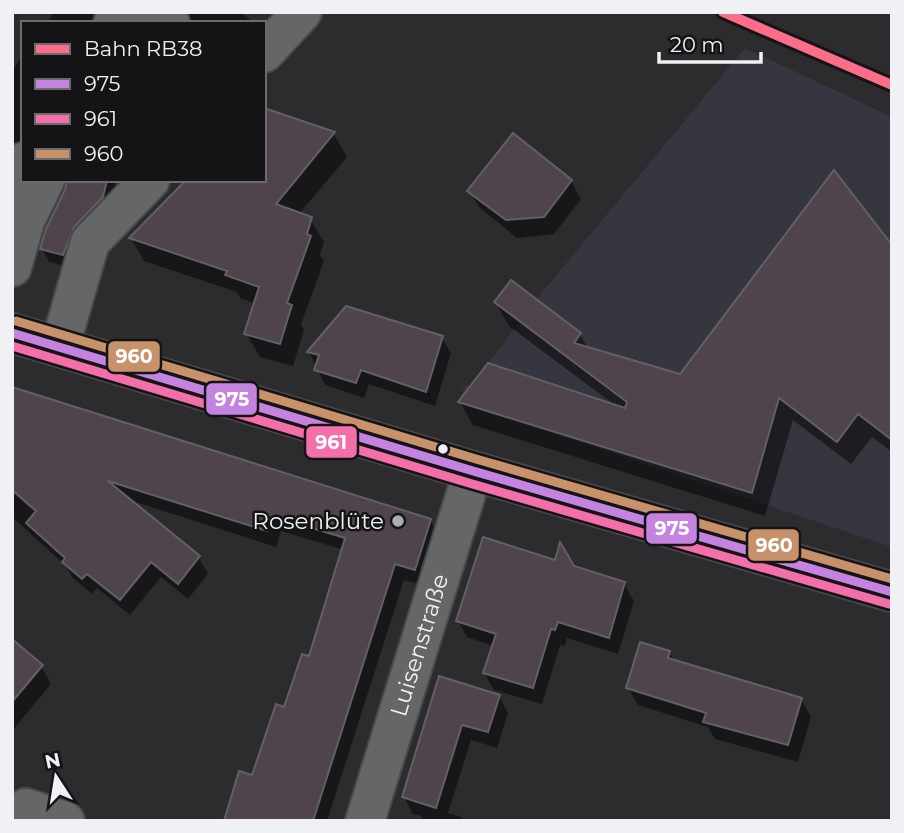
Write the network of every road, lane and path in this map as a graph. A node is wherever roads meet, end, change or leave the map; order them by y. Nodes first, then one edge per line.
1 (302, 12) edge
2 (266, 51) edge
3 (21, 165) edge
4 (12, 181) edge
5 (44, 182) edge
6 (148, 182) edge
7 (12, 267) edge
8 (12, 333) edge
9 (60, 346) junction
10 (473, 471) junction
11 (892, 592) edge
12 (12, 819) edge
13 (65, 821) edge
14 (365, 821) edge

1 - 2 street
3 - 4 street
5 - 7 street
6 - 9 street
8 - 9 main road
9 - 10 main road
10 - 11 main road
10 - 14 street, Luisenstraße
12 - 13 street

